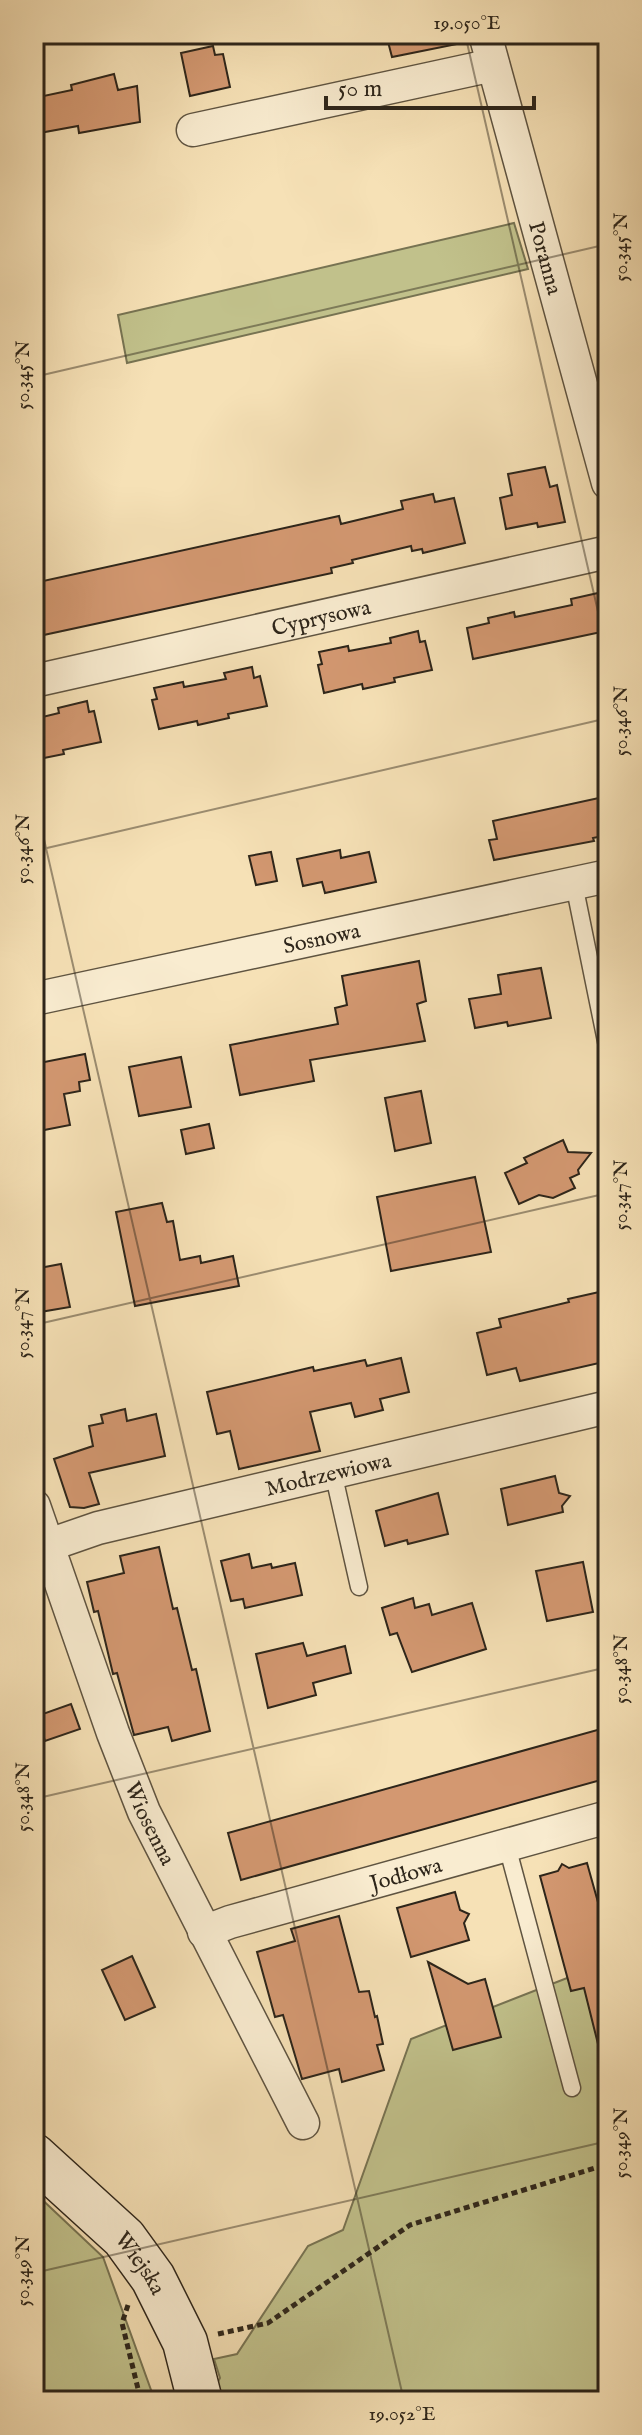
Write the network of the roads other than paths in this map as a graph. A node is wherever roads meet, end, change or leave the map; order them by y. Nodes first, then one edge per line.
1 (485, 34) edge
2 (493, 65) junction
3 (193, 130) dead end
4 (608, 483) edge
5 (608, 552) edge
6 (34, 681) edge
7 (608, 876) edge
8 (574, 884) junction
9 (34, 999) edge
10 (608, 1051) edge
11 (607, 1411) edge
12 (333, 1472) junction
13 (34, 1506) edge
14 (49, 1545) junction
15 (359, 1587) dead end
16 (608, 1817) edge
17 (507, 1846) junction
18 (204, 1932) junction
19 (572, 2088) dead end
20 (303, 2123) dead end
21 (34, 2156) edge
22 (200, 2401) edge

1 - 2 street, Poranna
2 - 3 street
2 - 4 street, Poranna
5 - 6 street, Cyprysowa
7 - 8 street, Sosnowa
8 - 9 street, Sosnowa
8 - 10 lane
11 - 12 street, Modrzewiowa
12 - 14 street, Modrzewiowa
12 - 15 lane
13 - 14 street, Wiosenna
14 - 18 street, Wiosenna
16 - 17 street, Jodłowa
17 - 18 street, Jodłowa
17 - 19 lane
18 - 20 street, Wiosenna
21 - 22 street, Wiejska

